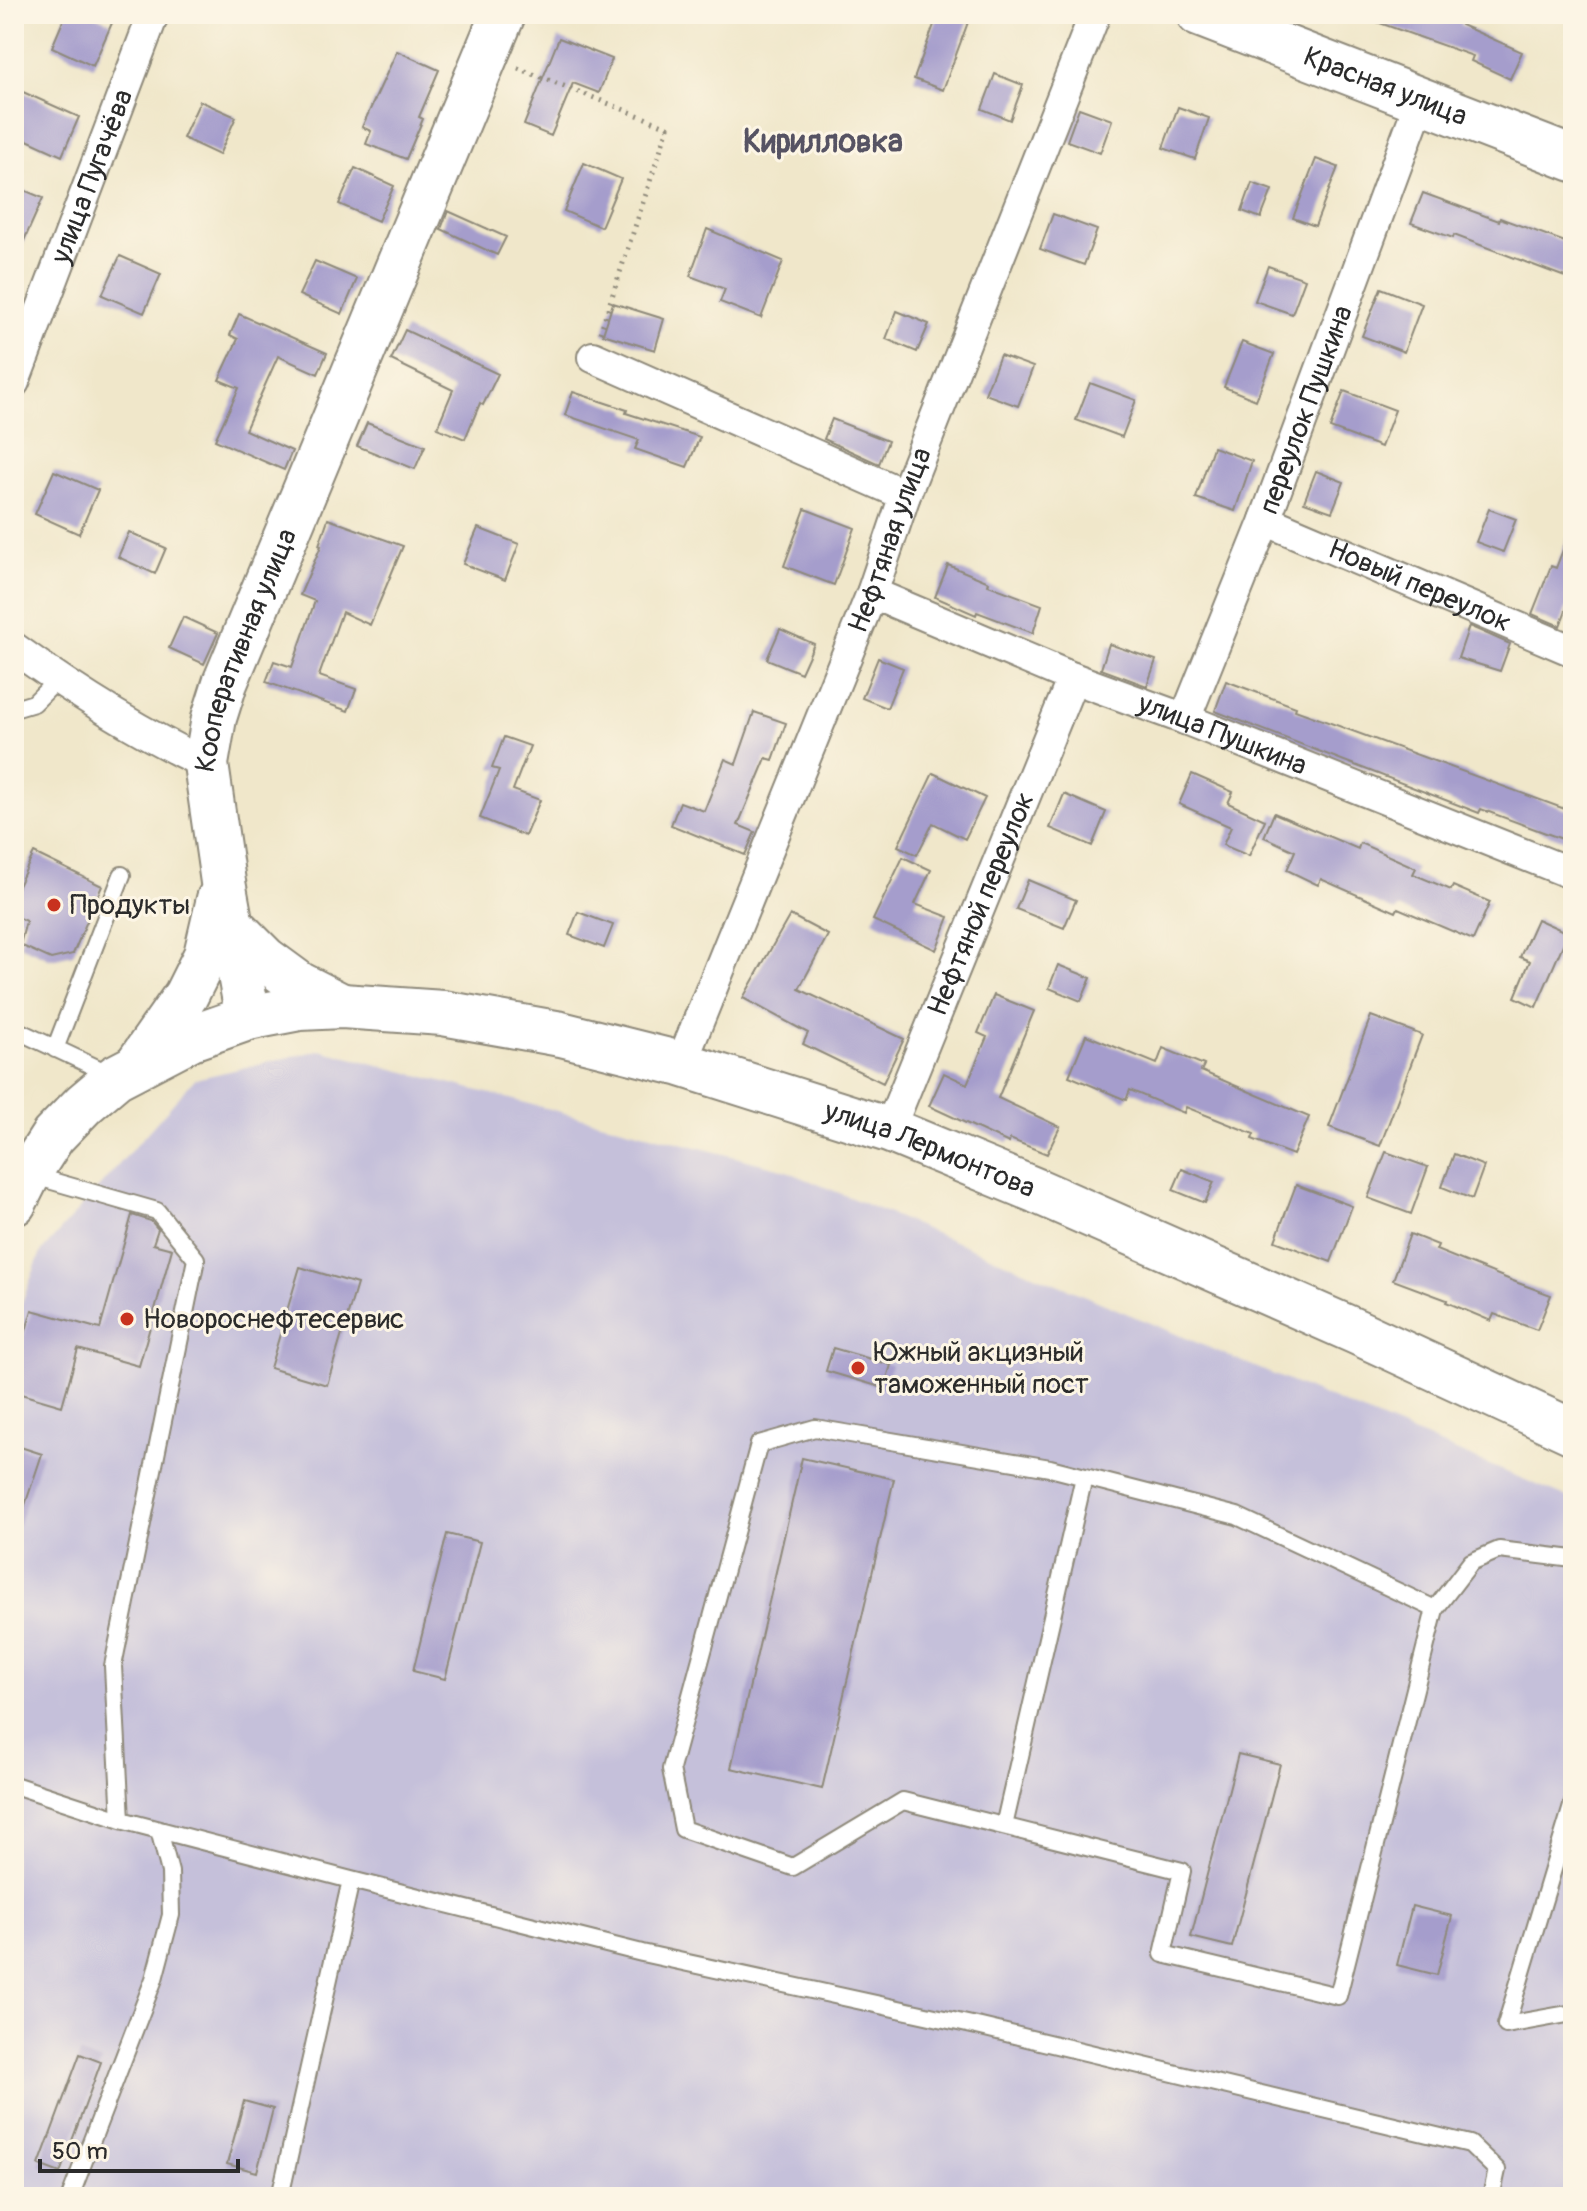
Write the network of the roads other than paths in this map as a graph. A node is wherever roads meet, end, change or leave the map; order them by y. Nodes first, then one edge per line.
1 (503, 14) edge
2 (1095, 14) edge
3 (1199, 14) edge
4 (153, 15) edge
5 (1421, 99) junction
6 (1573, 159) edge
7 (593, 357) road end
8 (14, 382) edge
9 (905, 495) junction
10 (1265, 520) junction
11 (872, 593) junction
12 (14, 648) edge
13 (1573, 651) edge
14 (1073, 678) junction
15 (58, 679) junction
16 (14, 709) edge
17 (1185, 719) junction
18 (206, 764) junction
19 (1573, 874) edge
20 (122, 875) dead end
21 (223, 882) junction
22 (232, 926) junction
23 (342, 1006) junction
24 (248, 1018) junction
25 (14, 1029) edge
26 (55, 1049) junction
27 (681, 1064) junction
28 (126, 1071) junction
29 (889, 1130) junction
30 (21, 1189) edge
31 (1573, 1432) edge
32 (1084, 1477) junction
33 (1573, 1559) edge
34 (1435, 1609) junction
35 (14, 1785) edge
36 (1573, 1803) edge
37 (121, 1820) junction
38 (1004, 1826) junction
39 (159, 1830) junction
40 (351, 1880) junction
41 (1573, 2013) edge
42 (70, 2197) edge
43 (280, 2197) edge
44 (1491, 2197) edge

1 - 18 main road, Кооперативная улица
2 - 9 street, Нефтяная улица
3 - 5 main road, Красная улица
4 - 8 street, улица Пугачёва
5 - 6 main road, Красная улица
5 - 10 street, переулок Пушкина
7 - 9 street
9 - 11 street, Нефтяная улица
10 - 13 street, Новый переулок
10 - 17 street, переулок Пушкина
11 - 14 street, улица Пушкина
11 - 27 street, Нефтяная улица
12 - 15 street
14 - 17 street, улица Пушкина
14 - 29 street, Нефтяной переулок
15 - 16 lane
15 - 18 street
17 - 19 street, улица Пушкина
18 - 21 main road, Кооперативная улица
20 - 26 lane
21 - 22 main road, Кооперативная улица
21 - 28 main road
22 - 23 main road
22 - 24 main road, Кооперативная улица
23 - 24 main road, улица Лермонтова
23 - 27 main road, улица Лермонтова
24 - 28 main road
25 - 26 lane
26 - 28 lane
27 - 29 main road, улица Лермонтова
28 - 30 main road
29 - 31 main road, улица Лермонтова
30 - 37 lane
32 - 34 lane
32 - 38 lane
32 - 38 lane
33 - 34 lane
34 - 38 lane
35 - 37 lane
36 - 41 lane
37 - 39 lane
39 - 40 lane
39 - 42 lane
40 - 43 lane
40 - 44 lane

